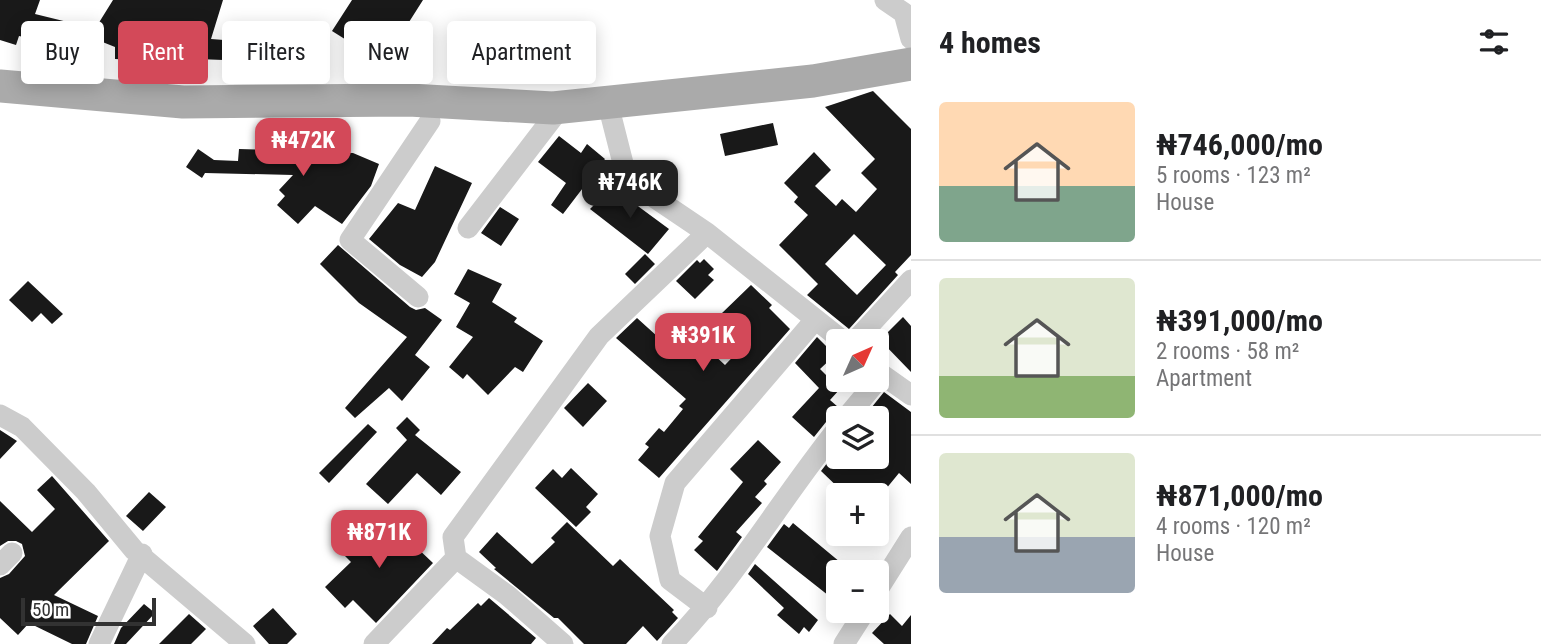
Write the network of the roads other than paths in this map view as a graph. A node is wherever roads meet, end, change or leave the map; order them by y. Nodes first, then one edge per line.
1 (885, 0) edge
2 (911, 39) edge
3 (911, 64) edge
4 (911, 76) edge
5 (0, 86) edge
6 (0, 98) edge
7 (610, 112) junction
8 (554, 116) junction
9 (430, 121) junction
10 (468, 228) dead end
11 (707, 233) junction
12 (911, 280) edge
13 (418, 298) dead end
14 (814, 321) junction
15 (826, 329) edge
16 (866, 329) edge
17 (889, 380) edge
18 (911, 395) edge
19 (0, 415) edge
20 (826, 443) edge
21 (911, 537) edge
22 (142, 554) junction
23 (456, 558) junction
24 (889, 573) edge
25 (707, 608) junction
26 (857, 623) edge
27 (99, 644) edge
28 (246, 644) edge
29 (374, 644) edge
30 (563, 644) edge
31 (671, 644) edge
32 (844, 644) edge

1 - 2 street
3 - 5 main road
4 - 7 main road
6 - 9 main road
7 - 8 main road
7 - 11 street
8 - 9 main road
8 - 10 street
9 - 13 street
11 - 14 street
11 - 23 street
12 - 16 street
14 - 15 street
14 - 25 street
17 - 18 street
19 - 22 street
20 - 25 street
21 - 24 street
22 - 27 street
22 - 28 street
23 - 29 street
23 - 30 street
25 - 31 street
26 - 32 street

